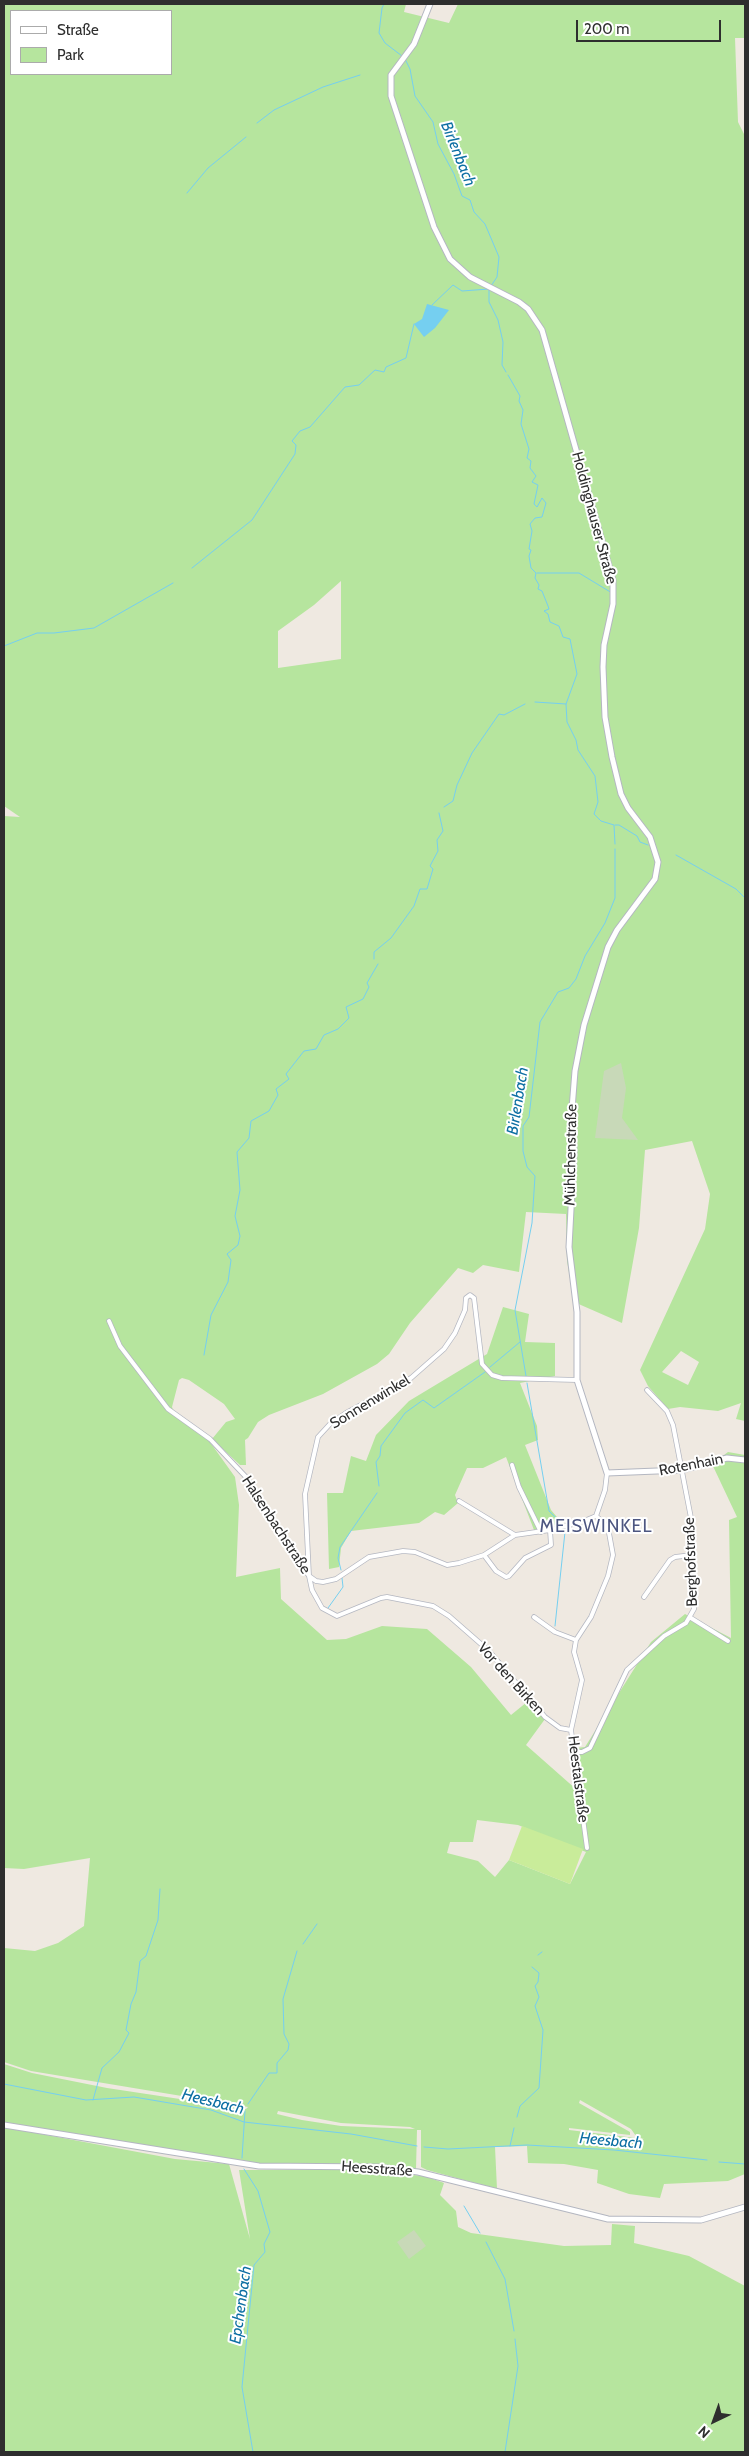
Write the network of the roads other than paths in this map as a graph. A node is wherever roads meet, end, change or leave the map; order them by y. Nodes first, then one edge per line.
1 (430, 4) edge
2 (657, 853) joint
3 (109, 1321) dead end
4 (577, 1380) junction
5 (647, 1390) dead end
6 (745, 1460) edge
7 (512, 1465) dead end
8 (682, 1470) junction
9 (607, 1473) junction
10 (459, 1500) dead end
11 (596, 1516) junction
12 (550, 1530) junction
13 (541, 1532) junction
14 (514, 1535) junction
15 (484, 1554) junction
16 (692, 1555) junction
17 (309, 1576) junction
18 (644, 1597) dead end
19 (534, 1617) dead end
20 (691, 1618) junction
21 (576, 1640) junction
22 (728, 1641) dead end
23 (571, 1730) junction
24 (574, 1752) junction
25 (587, 1848) dead end
26 (4, 2125) edge
27 (745, 2207) edge

1 - 2 street, Holdinghauser Straße
2 - 4 street, Mühlchenstraße
3 - 17 street, Halsenbachstraße
4 - 9 street, Mühlchenstraße
4 - 17 street, Sonnenwinkel
5 - 8 street, Berghofstraße
6 - 8 street, Rotenhain
7 - 13 street
8 - 9 street, Rotenhain
8 - 16 street, Berghofstraße
9 - 11 street
10 - 14 street
11 - 12 street, Halsenbachstraße
11 - 21 street
12 - 13 street, Halsenbachstraße
12 - 15 street
13 - 14 street, Halsenbachstraße
14 - 15 street, Halsenbachstraße
15 - 17 street, Halsenbachstraße
16 - 18 street
16 - 20 street, Berghofstraße
17 - 23 street, Vor den Birken
19 - 21 street
20 - 22 street
20 - 24 street, Berghofstraße
21 - 23 street, Heestalstraße
23 - 24 street, Heestalstraße
24 - 25 street, Heestalstraße
26 - 27 street, Heesstraße

